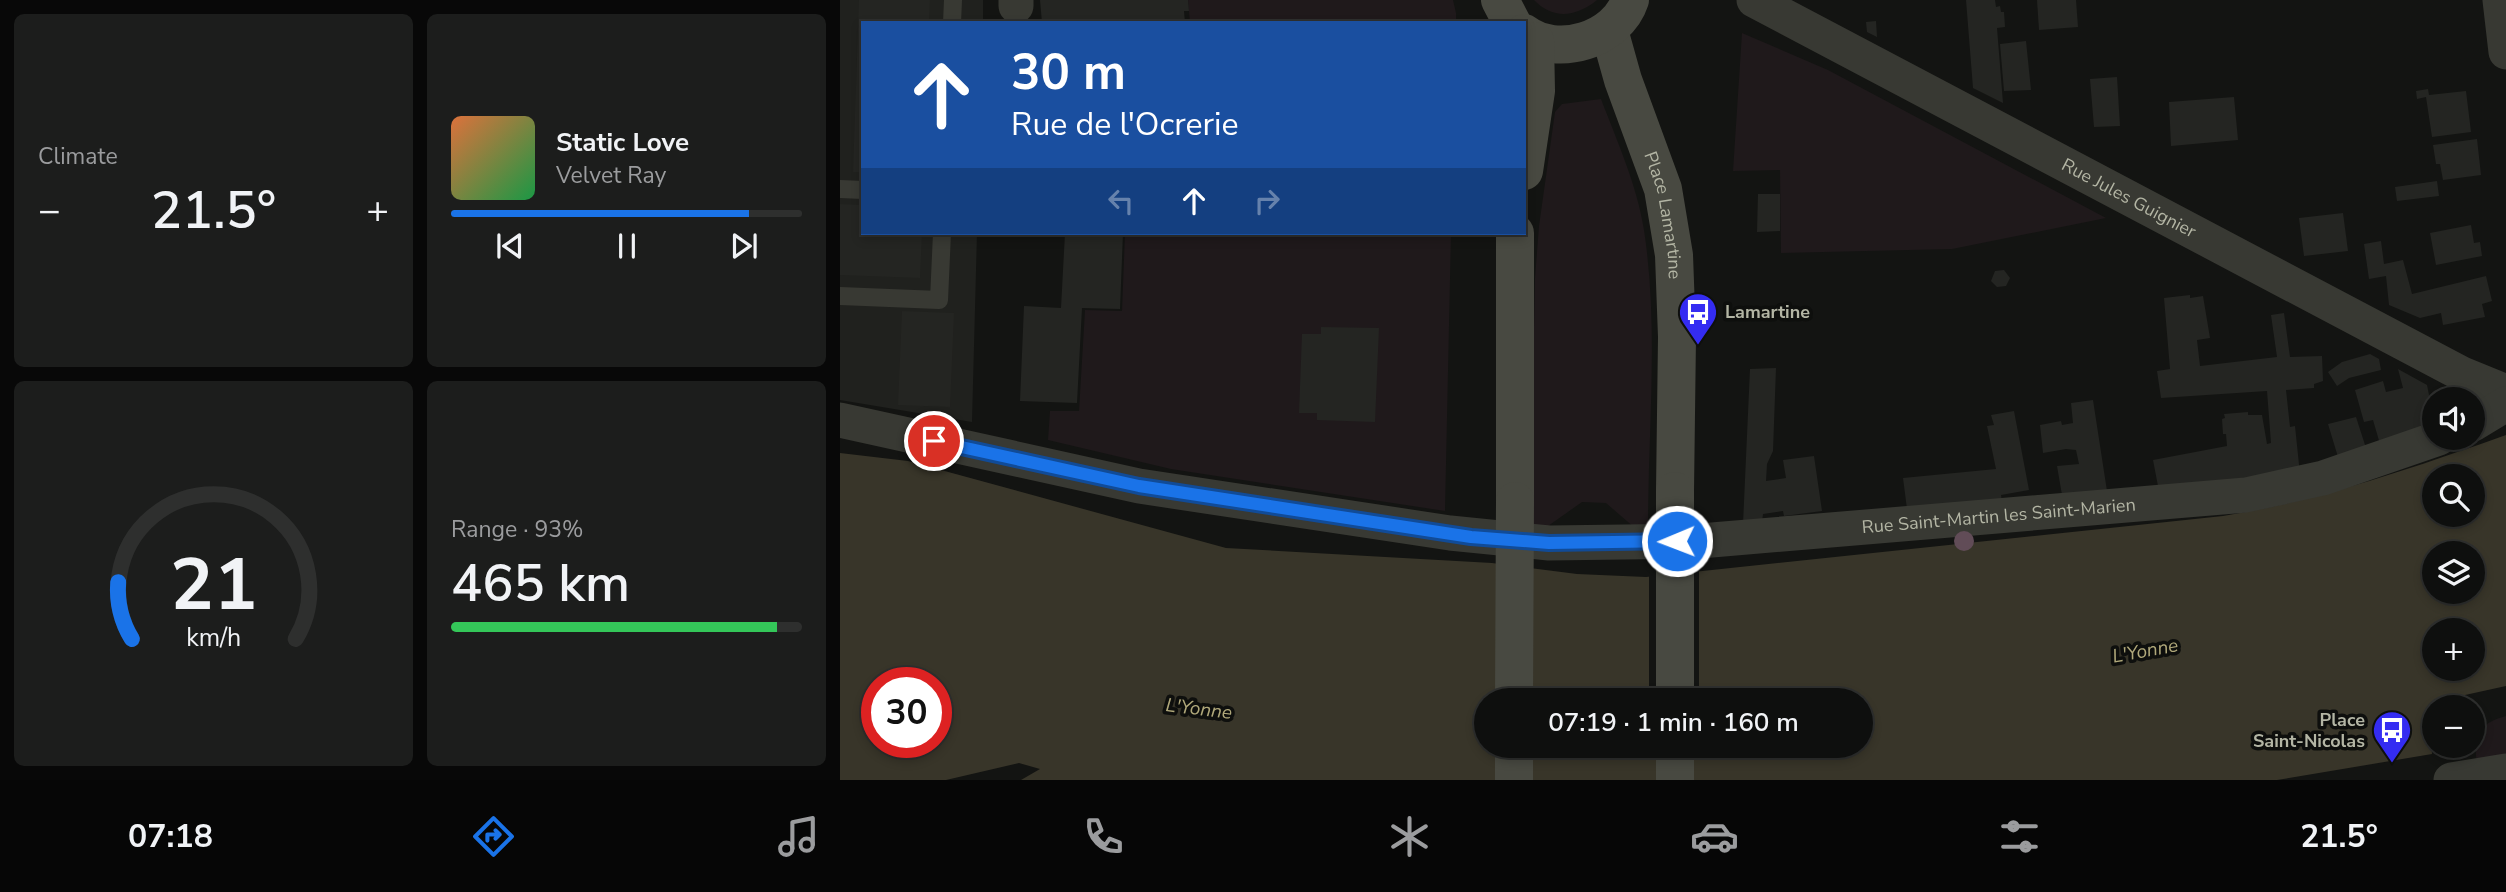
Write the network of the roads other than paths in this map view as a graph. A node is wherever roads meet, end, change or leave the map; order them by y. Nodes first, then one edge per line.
1 (953, 0) edge
2 (1500, 0) edge
3 (1754, 0) edge
4 (2500, 0) edge
5 (1620, 15) edge
6 (952, 21) edge
7 (1516, 21) edge
8 (1526, 33) edge
9 (1526, 42) edge
10 (2506, 52) edge
11 (1526, 158) edge
12 (840, 189) edge
13 (861, 190) edge
14 (942, 235) edge
15 (1515, 235) edge
16 (840, 296) edge
17 (2506, 392) edge
18 (2506, 404) edge
19 (2485, 417) edge
20 (840, 420) edge
21 (2422, 444) edge
22 (1514, 688) edge
23 (1675, 688) edge
24 (1514, 758) edge
25 (1675, 758) edge
26 (2506, 771) edge
27 (1514, 780) edge
28 (1675, 780) edge
29 (2451, 780) edge

1 - 6 lane
2 - 7 main road
3 - 17 street, Rue Jules Guignier
4 - 10 street
5 - 8 main road, Place Lamartine
5 - 23 main road, Place Lamartine, bridge
9 - 11 main road
12 - 13 lane
14 - 16 lane
15 - 22 main road, bridge
18 - 19 street
20 - 21 street, Rue Saint-Martin les Saint-Marien
24 - 27 main road
25 - 28 main road
26 - 29 street

